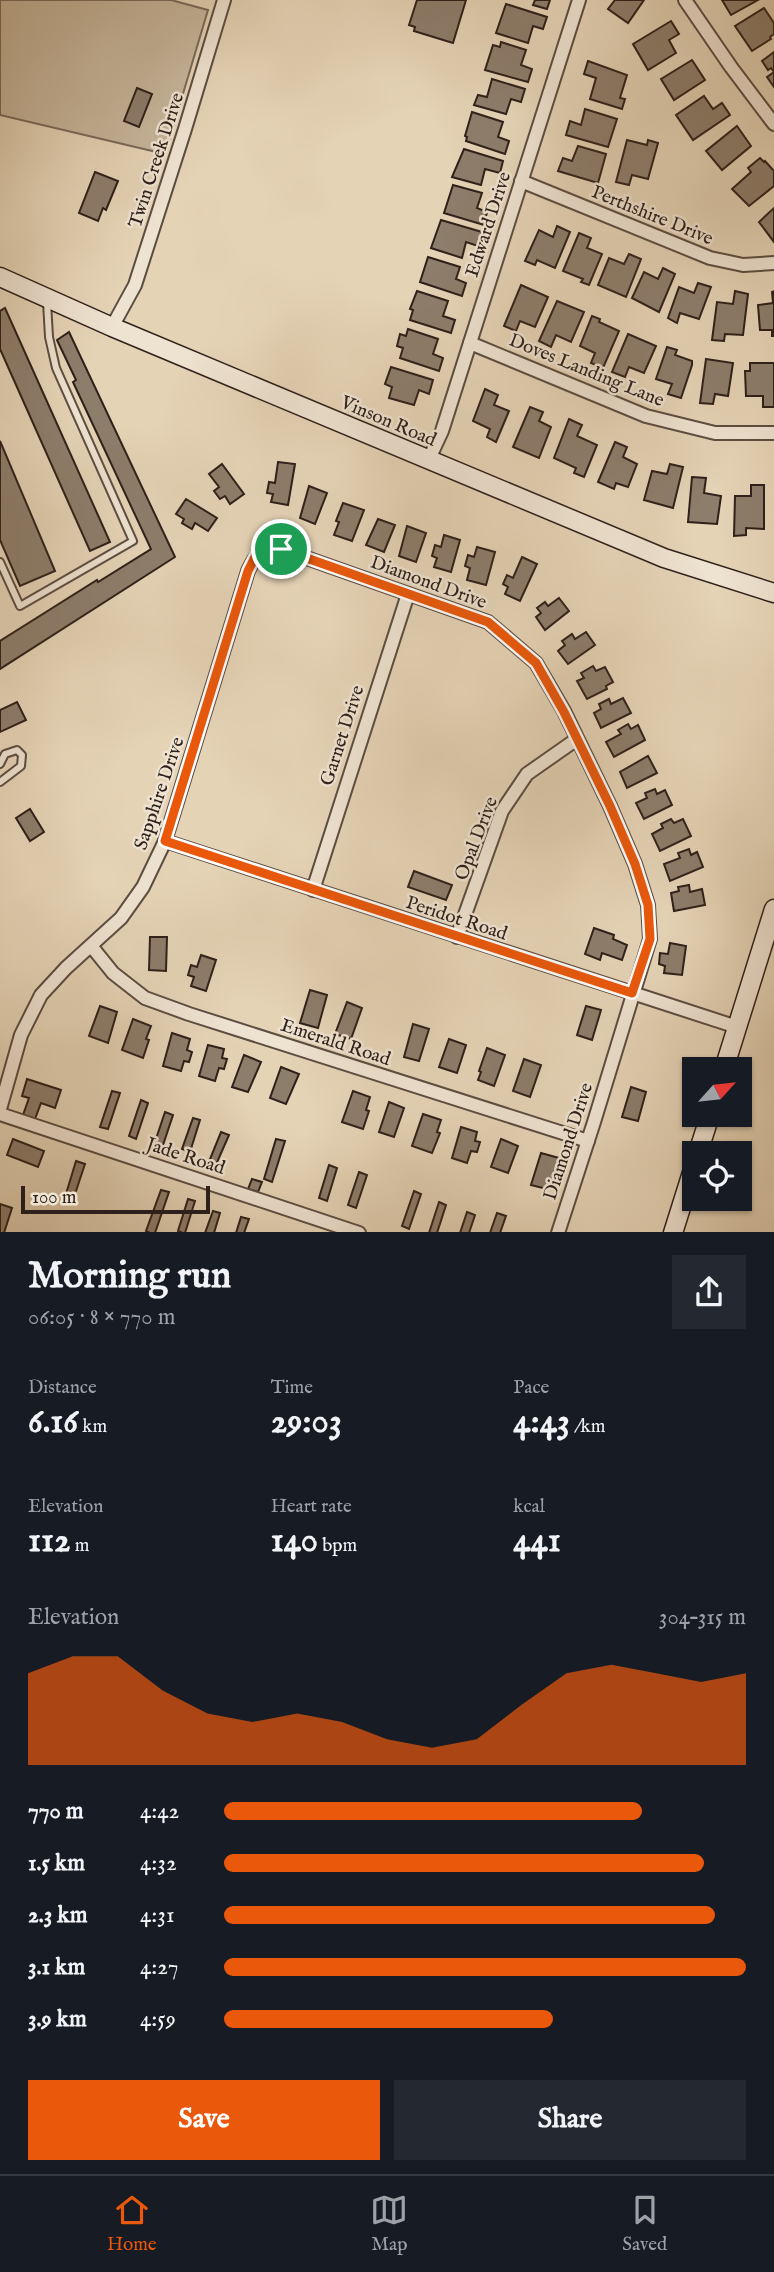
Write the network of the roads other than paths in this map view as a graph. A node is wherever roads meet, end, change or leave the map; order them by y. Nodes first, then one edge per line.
1 (224, 0) edge
2 (579, 0) edge
3 (685, 0) edge
4 (774, 124) edge
5 (521, 181) junction
6 (774, 263) edge
7 (0, 277) edge
8 (47, 298) junction
9 (112, 327) junction
10 (470, 343) junction
11 (774, 433) edge
12 (429, 459) junction
13 (0, 562) edge
14 (248, 571) joint
15 (772, 592) edge
16 (408, 594) junction
17 (577, 739) junction
18 (0, 764) edge
19 (0, 782) edge
20 (165, 841) junction
21 (313, 890) junction
22 (774, 909) edge
23 (457, 937) junction
24 (92, 947) junction
25 (632, 993) junction
26 (737, 1027) junction
27 (728, 1057) edge
28 (0, 1111) edge
29 (588, 1142) junction
30 (682, 1204) edge
31 (356, 1232) edge
32 (558, 1232) edge
33 (673, 1232) edge

1 - 9 street, Twin Creek Drive
2 - 5 street, Edward Drive
3 - 4 street
5 - 6 street, Perthshire Drive
5 - 10 street, Edward Drive
7 - 8 street, Vinson Road
8 - 9 street, Vinson Road
8 - 13 lane
9 - 12 street, Vinson Road
10 - 11 street, Doves Landing Lane
10 - 12 street, Edward Drive
12 - 15 street, Vinson Road
14 - 16 street, Diamond Drive
14 - 20 street, Sapphire Drive
16 - 17 street, Diamond Drive
16 - 21 street, Garnet Drive
17 - 23 street, Opal Drive
17 - 25 street, Diamond Drive
18 - 19 lane
20 - 21 street, Peridot Road
20 - 24 street, Sapphire Drive
21 - 23 street, Peridot Road
22 - 26 street
23 - 25 street, Peridot Road
24 - 28 street, Sapphire Drive
24 - 29 street, Emerald Road
25 - 26 street, Peridot Road
25 - 29 street, Diamond Drive
26 - 27 street
28 - 31 street, Jade Road
29 - 32 street, Diamond Drive
30 - 33 street

